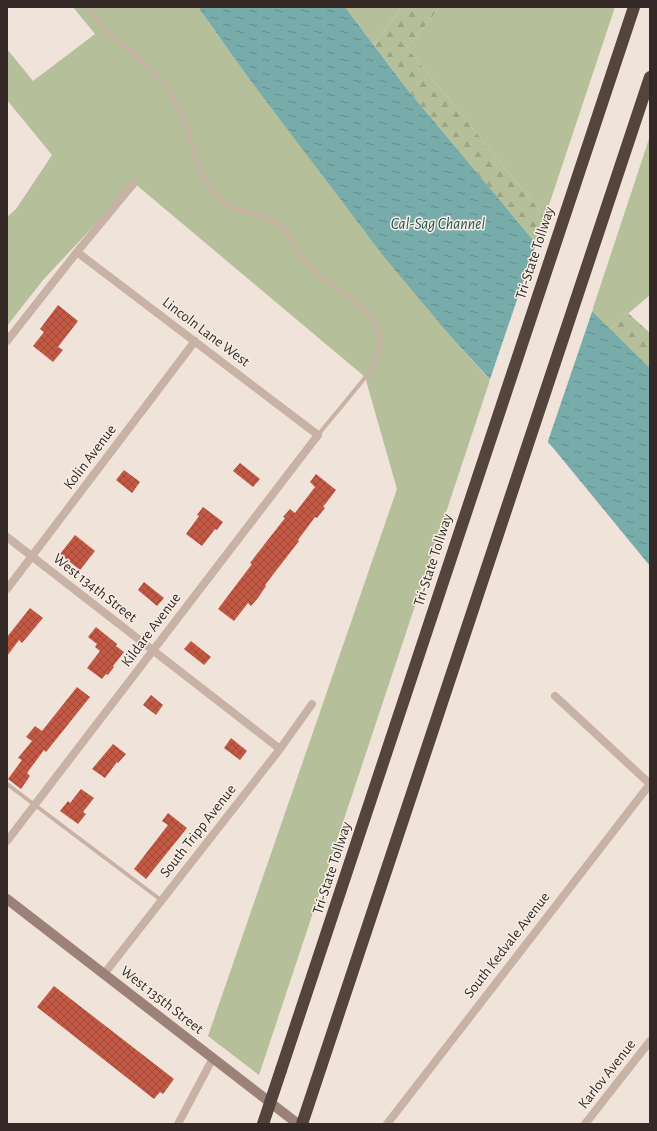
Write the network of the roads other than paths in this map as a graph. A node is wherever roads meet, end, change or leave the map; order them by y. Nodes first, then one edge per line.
1 (88, 7) edge
2 (634, 7) edge
3 (650, 77) edge
4 (134, 183) dead end
5 (77, 252) junction
6 (7, 341) edge
7 (195, 341) junction
8 (318, 435) junction
9 (7, 537) edge
10 (32, 557) junction
11 (7, 590) edge
12 (153, 650) junction
13 (555, 696) dead end
14 (312, 704) dead end
15 (280, 749) junction
16 (7, 784) edge
17 (650, 784) edge
18 (35, 805) junction
19 (7, 842) edge
20 (7, 899) edge
21 (162, 900) junction
22 (104, 974) junction
23 (650, 1041) edge
24 (213, 1058) junction
25 (178, 1124) edge
26 (263, 1124) edge
27 (298, 1124) edge
28 (302, 1124) edge
29 (387, 1124) edge
30 (585, 1124) edge

1 - 8 lane
2 - 26 highway, Tri-State Tollway, bridge
3 - 28 highway
4 - 5 street
5 - 6 street
5 - 7 street, Lincoln Lane West
7 - 8 street, Lincoln Lane West
7 - 10 street, Kolin Avenue
8 - 12 street, Kildare Avenue
9 - 10 street, West 134th Street
10 - 11 street, Kolin Avenue
10 - 12 street, West 134th Street
12 - 15 street, West 134th Street
12 - 18 street, Kildare Avenue
13 - 17 street
14 - 15 street, South Tripp Avenue
15 - 21 street, South Tripp Avenue
16 - 18 lane
17 - 29 street, South Kedvale Avenue
18 - 19 street, Kildare Avenue
18 - 21 lane
20 - 22 street, West 135th Street
21 - 22 street, South Tripp Avenue
22 - 24 street, West 135th Street
23 - 30 street, Karlov Avenue
24 - 25 street
24 - 27 street, West 135th Street

